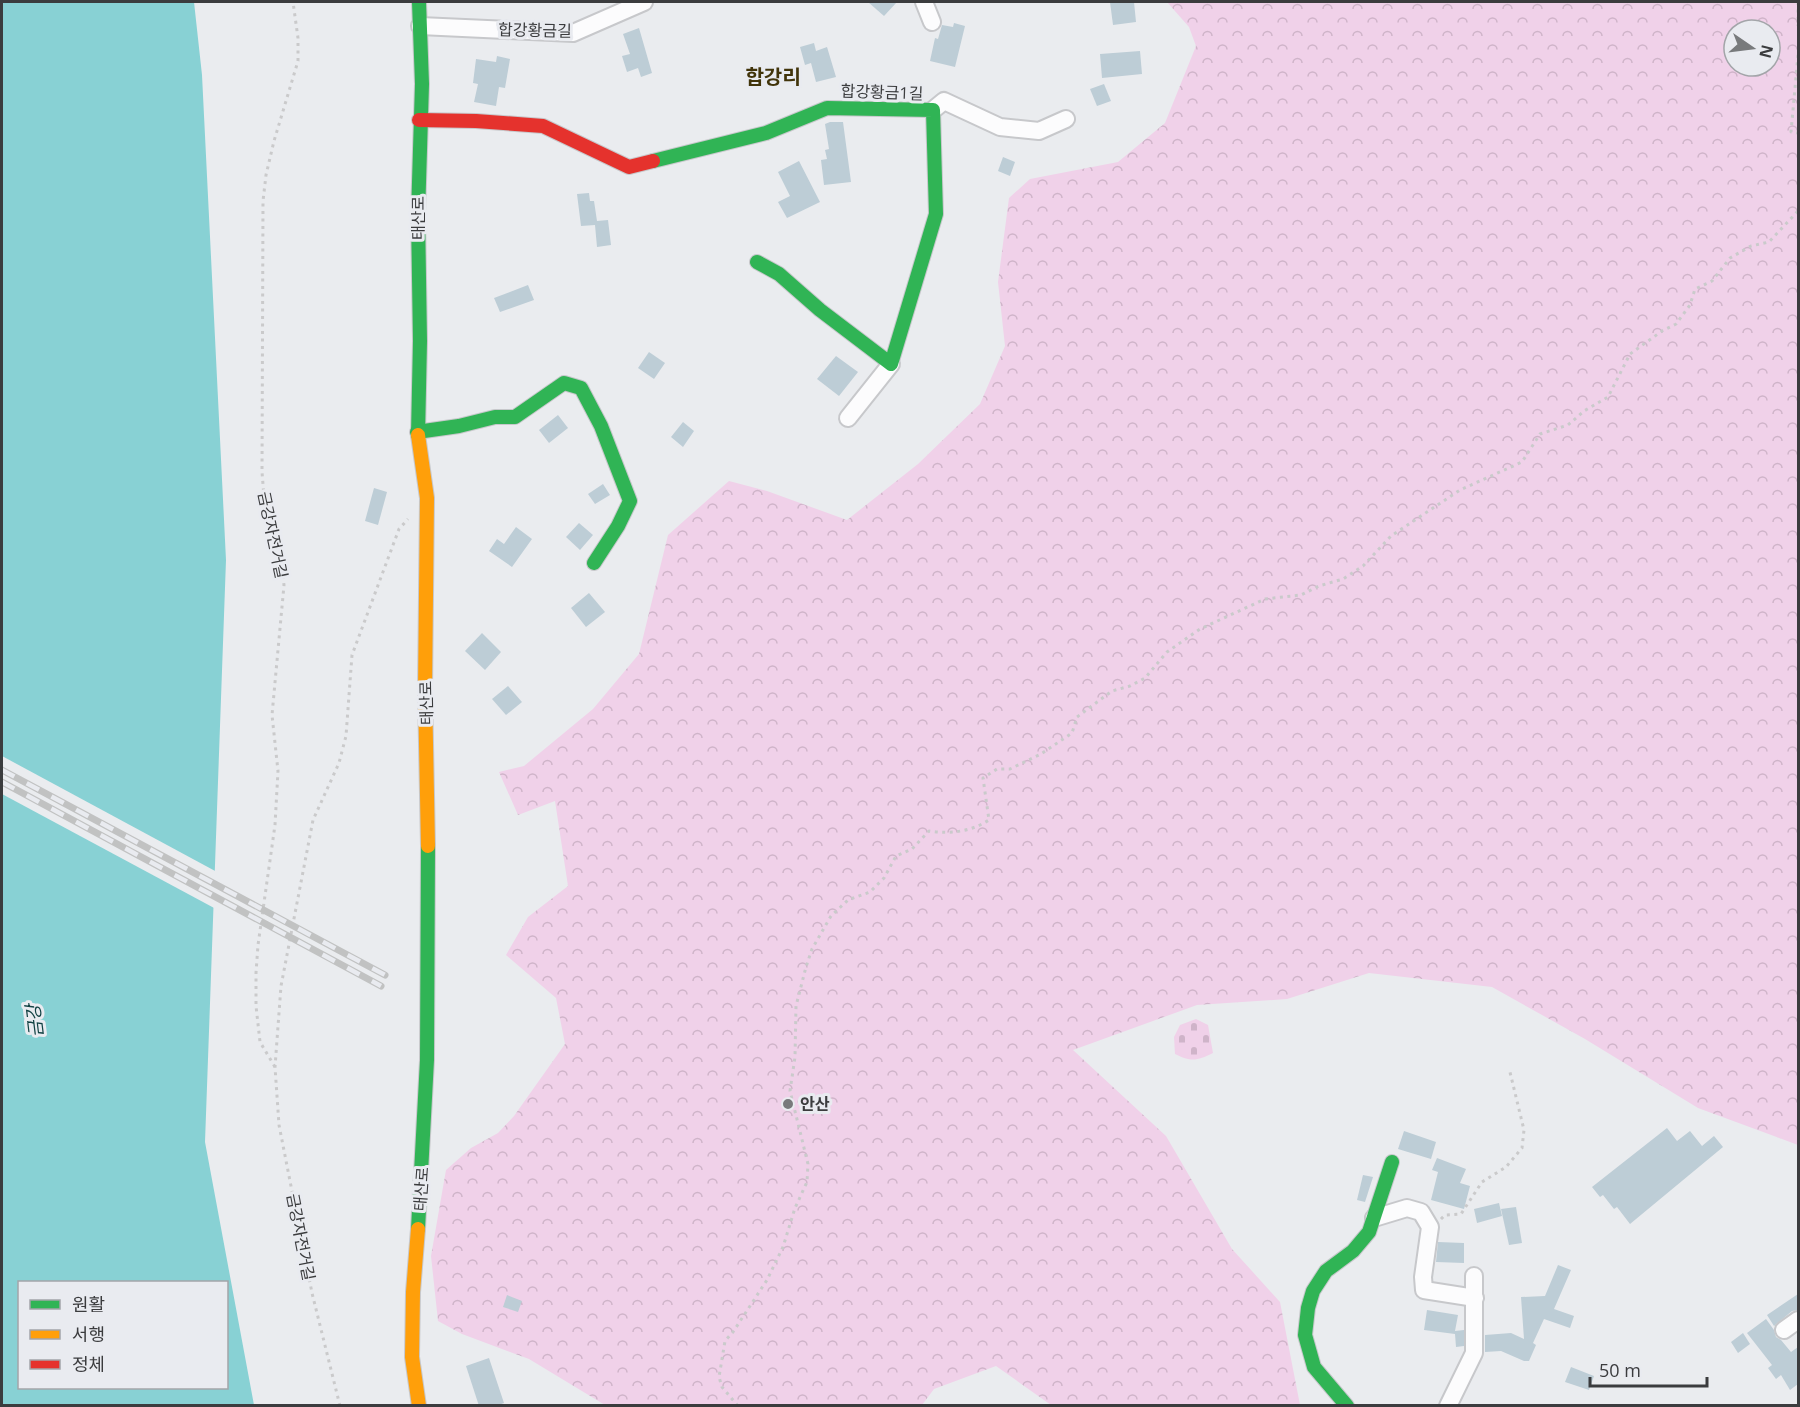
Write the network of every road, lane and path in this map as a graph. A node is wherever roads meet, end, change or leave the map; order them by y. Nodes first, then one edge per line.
1 (293, 2) edge
2 (418, 2) edge
3 (644, 2) edge
4 (924, 2) edge
5 (1798, 2) edge
6 (932, 22) dead end
7 (420, 26) junction
8 (1798, 26) edge
9 (1798, 55) edge
10 (933, 110) junction
11 (1066, 119) dead end
12 (419, 120) junction
13 (1798, 133) edge
14 (1798, 212) edge
15 (757, 262) dead end
16 (891, 364) junction
17 (848, 418) dead end
18 (417, 432) junction
19 (428, 498) junction
20 (594, 563) dead end
21 (275, 1067) junction
22 (1509, 1068) dead end
23 (1392, 1162) dead end
24 (1374, 1218) junction
25 (1430, 1227) junction
26 (1474, 1276) dead end
27 (1475, 1298) junction
28 (1798, 1320) edge
29 (1784, 1330) dead end
30 (340, 1406) edge
31 (419, 1406) edge
32 (738, 1406) edge
33 (1347, 1406) edge
34 (1448, 1406) edge

1 - 21 path, 금강자전거길
2 - 7 street, 태산로
3 - 7 street, 합강황금길
4 - 6 street
5 - 8 path
7 - 12 street, 태산로
9 - 13 path
10 - 11 street
10 - 12 street, 합강황금1길
10 - 16 street, 합강황금1길
12 - 18 street, 태산로
14 - 32 path
15 - 16 street
16 - 17 street
18 - 19 street, 태산로
18 - 20 street
19 - 21 path, 금강자전거길
19 - 31 street, 태산로
21 - 30 path, 금강자전거길
22 - 25 path
23 - 24 street
24 - 25 street
24 - 33 street
25 - 27 street
26 - 27 street
27 - 34 street
28 - 29 street

